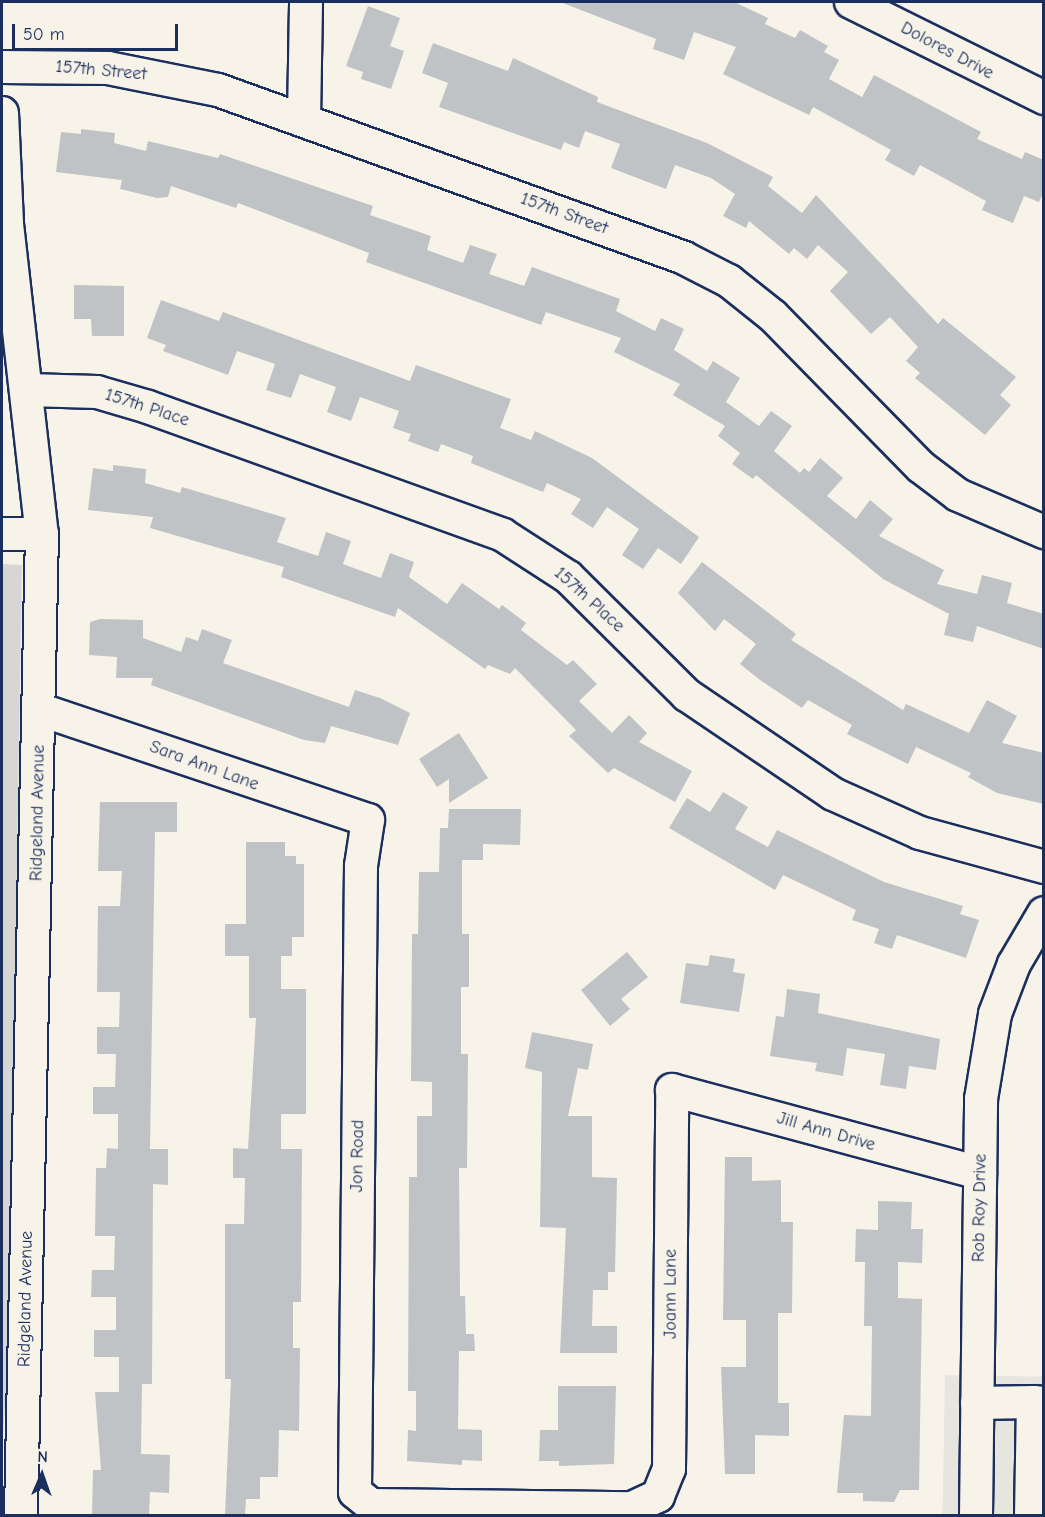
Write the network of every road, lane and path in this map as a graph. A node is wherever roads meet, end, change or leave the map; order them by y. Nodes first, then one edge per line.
1 (306, 2) edge
2 (851, 2) edge
3 (2, 67) edge
4 (1044, 98) edge
5 (2, 114) edge
6 (304, 119) junction
7 (11, 337) edge
8 (28, 390) junction
9 (1044, 532) edge
10 (2, 534) edge
11 (42, 534) junction
12 (41, 710) junction
13 (368, 820) joint
14 (1044, 867) edge
15 (1044, 913) edge
16 (672, 1089) joint
17 (980, 1173) junction
18 (977, 1403) junction
19 (1039, 1403) edge
20 (658, 1496) joint
21 (21, 1515) edge
22 (976, 1515) edge
23 (1032, 1515) edge

1 - 6 street
2 - 4 street, Dolores Drive
3 - 6 street, 157th Street
5 - 7 street, Ridgeland Avenue
6 - 9 street, 157th Street
7 - 8 street, Ridgeland Avenue
8 - 11 street, Ridgeland Avenue
8 - 14 street, 157th Place
10 - 11 street
11 - 12 street, Ridgeland Avenue
12 - 13 street, Sara Ann Lane
12 - 21 street, Ridgeland Avenue
13 - 20 street, Jon Road
15 - 17 street, Rob Roy Drive
16 - 17 street, Jill Ann Drive
16 - 20 street, Joann Lane
17 - 18 street, Rob Roy Drive
18 - 19 street
18 - 22 street, Rob Roy Drive
19 - 23 street

